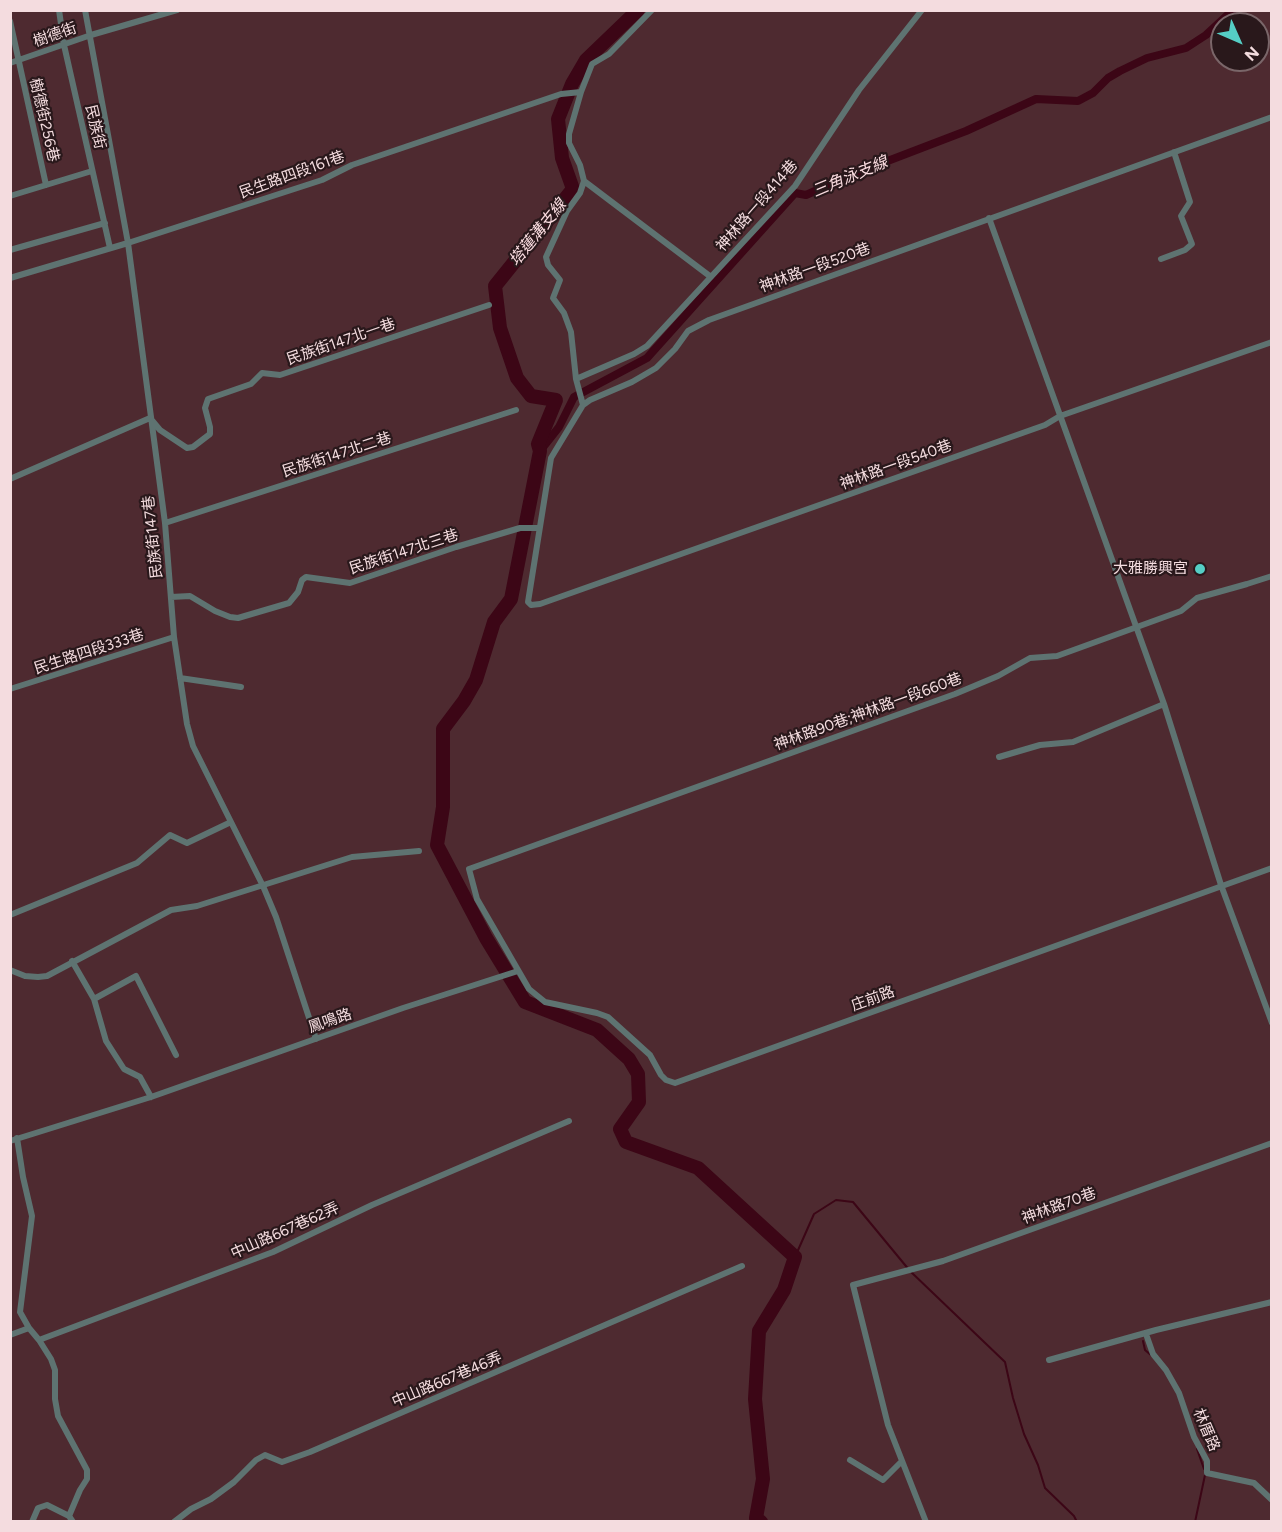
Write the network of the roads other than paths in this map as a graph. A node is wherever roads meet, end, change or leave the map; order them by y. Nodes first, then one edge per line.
1 (59, 10) edge
2 (85, 10) edge
3 (177, 10) edge
4 (652, 10) edge
5 (922, 10) edge
6 (10, 21) edge
7 (91, 35) junction
8 (64, 45) junction
9 (18, 60) junction
10 (10, 63) edge
11 (580, 92) junction
12 (1272, 117) edge
13 (1174, 152) junction
14 (92, 171) junction
15 (584, 181) junction
16 (46, 185) junction
17 (10, 196) edge
18 (989, 218) junction
19 (105, 223) junction
20 (128, 243) junction
21 (110, 248) junction
22 (10, 250) edge
23 (1161, 259) dead end
24 (711, 277) junction
25 (10, 278) edge
26 (489, 305) dead end
27 (1272, 342) edge
28 (576, 379) junction
29 (583, 405) junction
30 (516, 410) dead end
31 (1060, 416) junction
32 (150, 418) junction
33 (10, 479) edge
34 (165, 523) junction
35 (539, 528) junction
36 (1272, 576) edge
37 (171, 597) junction
38 (1136, 627) junction
39 (174, 637) junction
40 (180, 678) junction
41 (241, 687) dead end
42 (10, 689) edge
43 (1164, 704) junction
44 (999, 757) dead end
45 (231, 822) junction
46 (419, 850) dead end
47 (1272, 868) edge
48 (1221, 885) junction
49 (263, 886) junction
50 (10, 915) edge
51 (72, 961) junction
52 (10, 970) edge
53 (518, 971) junction
54 (94, 999) junction
55 (1272, 1023) edge
56 (316, 1039) junction
57 (176, 1055) dead end
58 (151, 1097) junction
59 (569, 1121) dead end
60 (14, 1140) edge
61 (1272, 1143) edge
62 (742, 1266) dead end
63 (1272, 1302) edge
64 (29, 1328) junction
65 (1146, 1334) junction
66 (10, 1335) edge
67 (39, 1340) junction
68 (1049, 1360) dead end
69 (849, 1461) dead end
70 (901, 1462) junction
71 (1272, 1500) edge
72 (71, 1519) edge
73 (32, 1521) edge
74 (174, 1521) edge
75 (926, 1521) edge

1 - 8 street, 民族街
2 - 7 street, 民族街147巷
3 - 7 street, 樹德街
4 - 11 street
5 - 24 street, 神林路一段414巷
6 - 9 street, 樹德街256巷
7 - 8 street, 樹德街
7 - 20 street, 民族街147巷
8 - 9 street, 樹德街
8 - 14 street, 民族街
9 - 10 street, 樹德街
9 - 16 street, 樹德街256巷
11 - 15 street
11 - 20 street, 民生路四段161巷
12 - 13 street, 神林路一段520巷
13 - 18 street, 神林路一段520巷
13 - 23 street
14 - 16 street
14 - 19 street, 民族街
15 - 24 street
15 - 28 street
16 - 17 street
18 - 29 street, 神林路一段520巷
18 - 31 street
19 - 21 street, 民族街
19 - 22 street
20 - 21 street, 民生路四段161巷
20 - 32 street, 民族街147巷
21 - 25 street, 民生路四段161巷
24 - 28 street, 神林路一段414巷
26 - 32 street, 民族街147北一巷
27 - 31 street, 神林路一段540巷
28 - 29 street
29 - 35 street
30 - 34 street, 民族街147北二巷
31 - 35 street, 神林路一段540巷
31 - 38 street
32 - 33 street
32 - 34 street, 民族街147巷
34 - 37 street, 民族街147巷
35 - 37 street, 民族街147北三巷
36 - 38 street, 神林路90巷;神林路一段660巷
37 - 39 street, 民族街147巷
38 - 43 street
38 - 53 street, 神林路90巷;神林路一段660巷
39 - 40 street, 民族街147巷
39 - 42 street, 民生路四段333巷
40 - 41 street
40 - 45 street, 民族街147巷
43 - 44 street
43 - 48 street
45 - 49 street, 民族街147巷
45 - 50 street
46 - 49 street
47 - 48 street, 庄前路
48 - 53 street, 庄前路
48 - 55 street
49 - 51 street
49 - 56 street, 民族街147巷
51 - 52 street
51 - 54 street
53 - 56 street, 鳳鳴路
54 - 57 street
54 - 58 street
56 - 58 street, 鳳鳴路
58 - 60 street, 鳳鳴路
59 - 67 street, 中山路667巷62弄
60 - 64 street
61 - 70 street, 神林路70巷
62 - 74 street, 中山路667巷46弄
63 - 65 street
64 - 66 street
64 - 67 street
65 - 68 street
65 - 71 street, 林厝路
67 - 72 street
69 - 70 street
70 - 75 street
72 - 73 street

